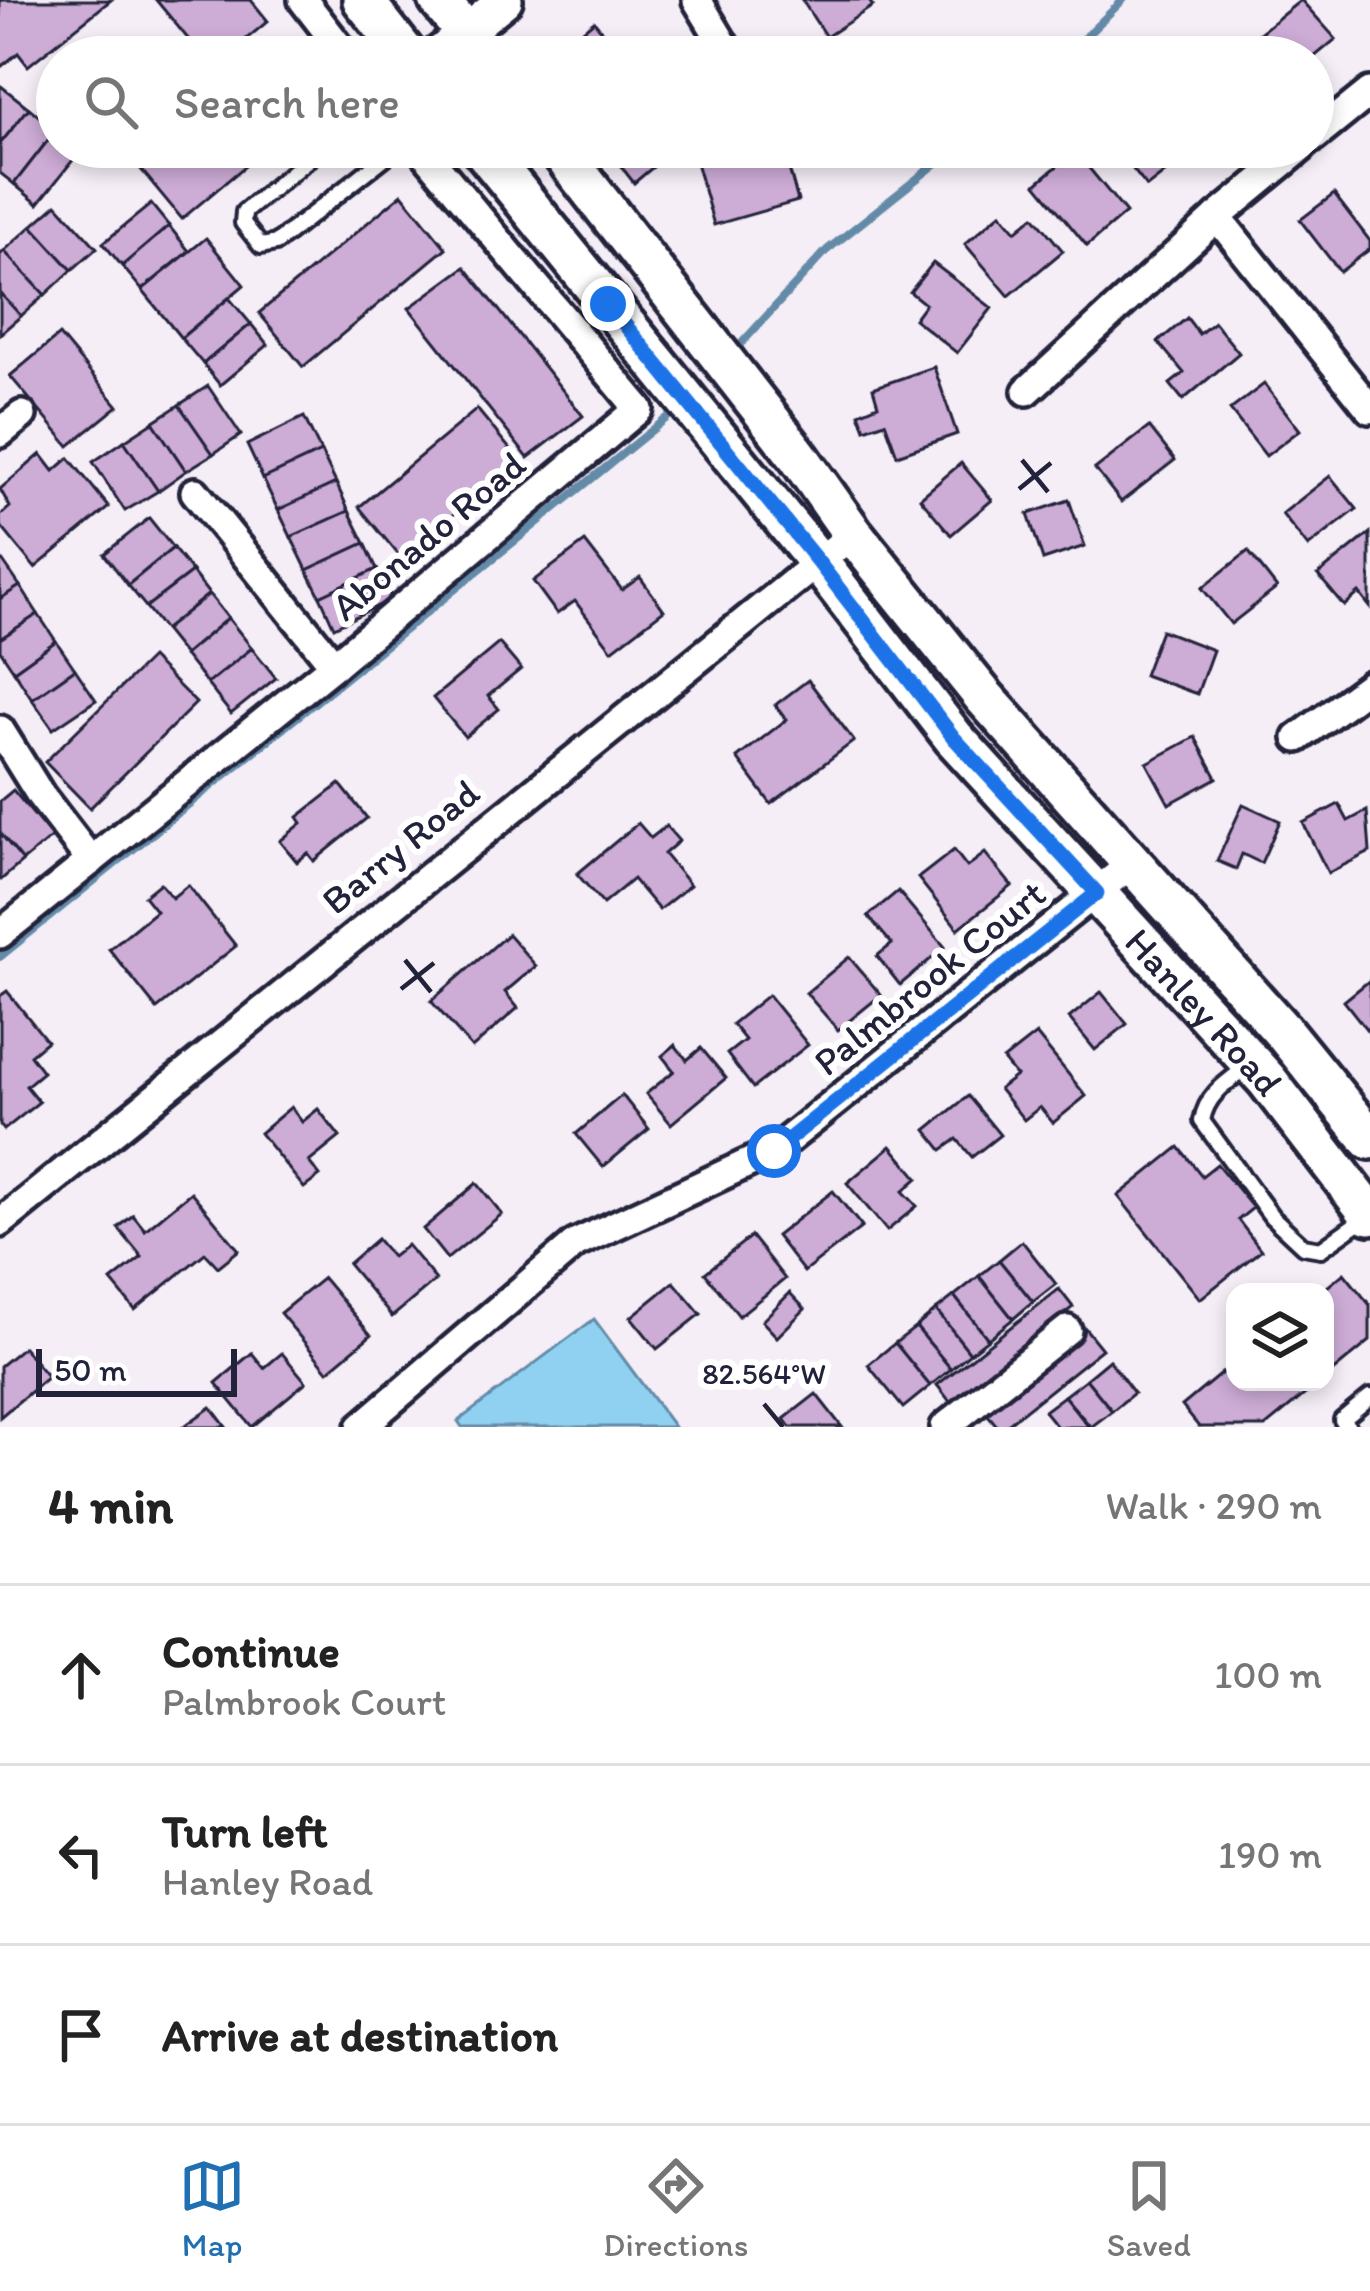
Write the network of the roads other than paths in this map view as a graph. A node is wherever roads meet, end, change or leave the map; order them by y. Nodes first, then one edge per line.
1 (303, 0) edge
2 (363, 0) edge
3 (439, 0) edge
4 (505, 0) edge
5 (698, 0) edge
6 (331, 36) edge
7 (391, 36) edge
8 (455, 36) edge
9 (473, 36) edge
10 (720, 36) edge
11 (1370, 92) edge
12 (1334, 121) edge
13 (297, 168) edge
14 (371, 168) edge
15 (438, 168) edge
16 (498, 168) edge
17 (573, 168) edge
18 (1276, 168) edge
19 (1216, 217) junction
20 (1027, 391) dead end
21 (1370, 410) edge
22 (195, 492) dead end
23 (853, 534) junction
24 (819, 563) junction
25 (334, 665) junction
26 (1370, 685) edge
27 (0, 730) edge
28 (1298, 738) dead end
29 (92, 861) junction
30 (1130, 865) junction
31 (1097, 893) junction
32 (0, 934) edge
33 (1252, 1063) junction
34 (1370, 1139) edge
35 (1365, 1195) edge
36 (0, 1223) edge
37 (1067, 1330) dead end
38 (1370, 1397) edge
39 (361, 1427) edge
40 (945, 1427) edge
41 (1348, 1427) edge

1 - 6 street
2 - 7 main road
3 - 8 main road
4 - 9 street
5 - 10 street
11 - 12 street
13 - 14 lane
15 - 25 street, Abonado Road
16 - 24 main road, Hanley Road
17 - 23 main road, Hanley Road
18 - 19 street
19 - 20 street
19 - 21 street
22 - 25 street
23 - 24 street, Barry Road
23 - 30 main road, Hanley Road
24 - 31 main road, Hanley Road
24 - 36 street, Barry Road
25 - 29 street, Abonado Road
26 - 28 street
27 - 29 street
29 - 32 street, Abonado Road
30 - 31 street, Palmbrook Court
30 - 34 main road, Hanley Road
31 - 33 main road, Hanley Road
31 - 39 street, Palmbrook Court
33 - 35 main road, Hanley Road
33 - 35 lane
37 - 40 street
38 - 41 lane

